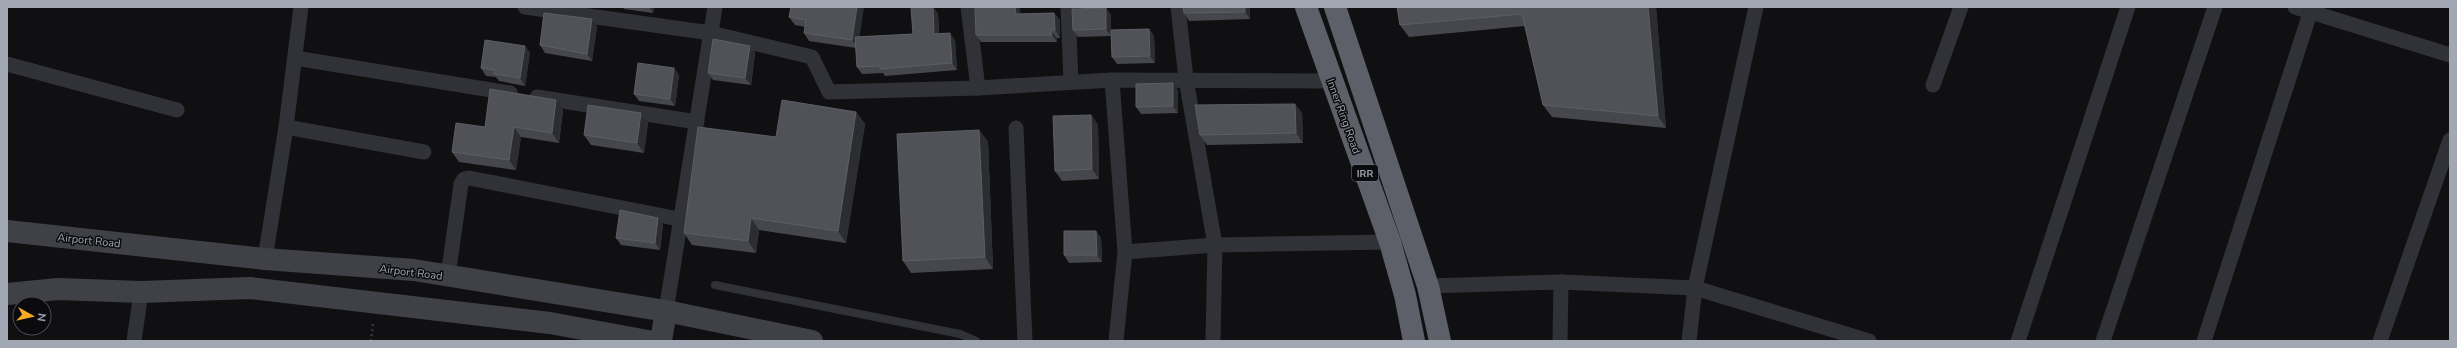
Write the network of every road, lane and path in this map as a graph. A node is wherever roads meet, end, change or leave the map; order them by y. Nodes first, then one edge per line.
1 (301, 7) edge
2 (525, 7) edge
3 (715, 7) edge
4 (968, 7) edge
5 (1068, 7) edge
6 (1178, 7) edge
7 (1306, 7) edge
8 (1335, 7) edge
9 (1756, 7) edge
10 (1961, 7) edge
11 (2128, 7) edge
12 (2215, 7) edge
13 (2295, 7) edge
14 (2312, 10) edge
15 (711, 33) junction
16 (2450, 55) edge
17 (295, 58) junction
18 (7, 64) edge
19 (1186, 79) junction
20 (1112, 80) junction
21 (1332, 81) junction
22 (1071, 82) junction
23 (1933, 85) dead end
24 (978, 88) junction
25 (176, 110) dead end
26 (697, 122) junction
27 (286, 127) junction
28 (1016, 128) dead end
29 (2450, 140) edge
30 (424, 152) dead end
31 (679, 219) junction
32 (7, 231) edge
33 (1390, 242) junction
34 (1214, 245) junction
35 (1125, 252) junction
36 (265, 259) junction
37 (448, 276) junction
38 (1561, 282) junction
39 (715, 285) dead end
40 (1428, 286) junction
41 (1695, 288) junction
42 (141, 292) junction
43 (7, 294) edge
44 (666, 311) junction
45 (134, 341) edge
46 (648, 341) edge
47 (661, 341) edge
48 (812, 341) edge
49 (976, 341) edge
50 (1025, 341) edge
51 (1116, 341) edge
52 (1213, 341) edge
53 (1414, 341) edge
54 (1440, 341) edge
55 (1560, 341) edge
56 (1689, 341) edge
57 (1868, 341) edge
58 (2018, 341) edge
59 (2103, 341) edge
60 (2204, 341) edge
61 (2380, 341) edge

1 - 17 street
2 - 15 street
3 - 15 street
4 - 24 street
5 - 22 street
6 - 19 street
7 - 21 highway, Inner Ring Road / IRR
8 - 40 highway, IRR
9 - 41 street
10 - 23 street
11 - 58 street
12 - 59 street
13 - 14 street
14 - 16 street
14 - 60 street
15 - 24 street
15 - 26 street
17 - 26 street
17 - 27 street
18 - 25 street
19 - 20 street
19 - 21 street
19 - 34 street
20 - 22 street
20 - 35 street
21 - 33 highway, Inner Ring Road / IRR
22 - 24 street
26 - 31 street
27 - 30 street
27 - 36 street
28 - 50 street
29 - 61 street
31 - 37 street
31 - 44 street
32 - 36 main road, Airport Road
33 - 34 street
33 - 53 highway, Inner Ring Road / IRR
34 - 35 street
34 - 52 street
35 - 51 street
36 - 37 main road, Airport Road
37 - 44 main road, Airport Road
38 - 40 street
38 - 41 street
38 - 55 street
39 - 49 lane
40 - 54 highway, IRR
41 - 56 street
41 - 57 street
42 - 43 main road
42 - 45 street
42 - 46 main road
44 - 47 main road
44 - 48 main road, Airport Road

